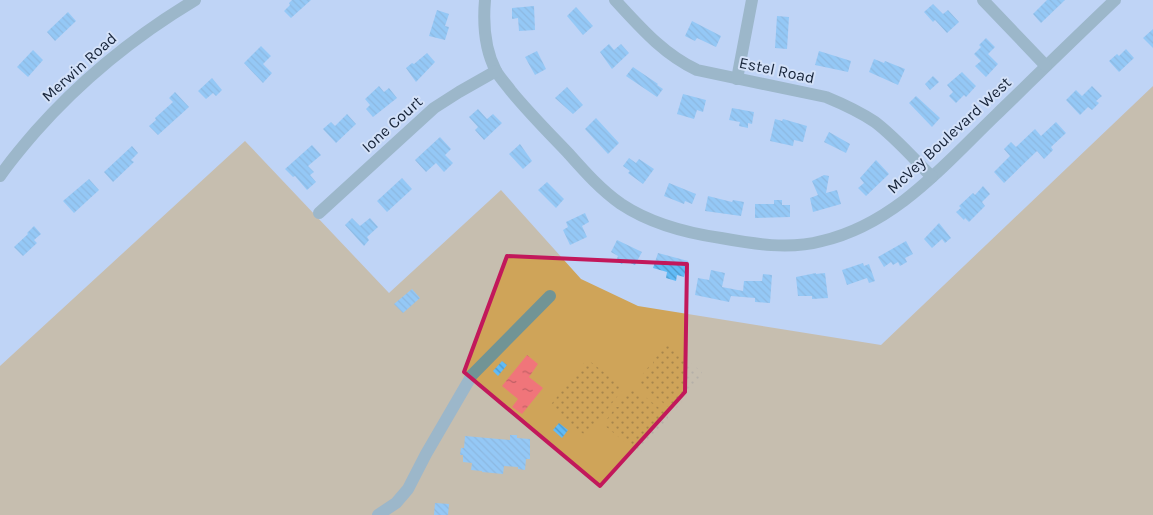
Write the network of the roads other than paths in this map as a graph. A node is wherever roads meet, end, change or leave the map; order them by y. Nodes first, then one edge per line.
1 (195, 0) edge
2 (485, 0) edge
3 (615, 0) edge
4 (752, 0) edge
5 (983, 0) edge
6 (1116, 0) edge
7 (1046, 66) junction
8 (496, 71) junction
9 (737, 79) junction
10 (0, 176) edge
11 (932, 177) junction
12 (319, 213) dead end
13 (550, 296) dead end
14 (378, 515) edge

1 - 10 street, Merwin Road
2 - 8 street, McVey Boulevard West
3 - 9 street, Estel Road
4 - 9 street
5 - 7 street
6 - 7 street, McVey Boulevard West
7 - 11 street, McVey Boulevard West
8 - 11 street, McVey Boulevard West
8 - 12 street, Ione Court
9 - 11 street, Estel Road
13 - 14 street

